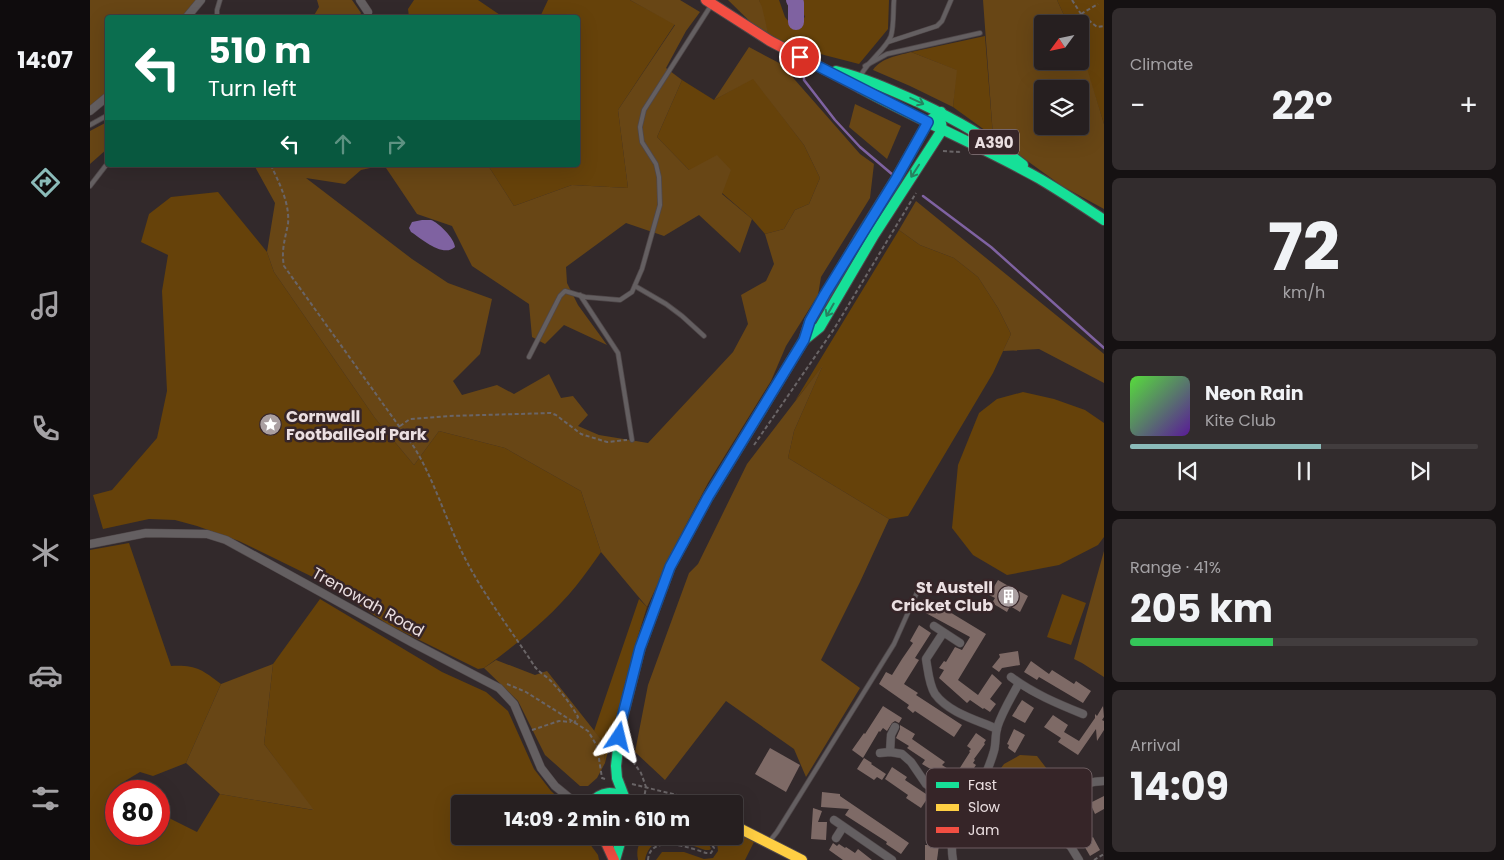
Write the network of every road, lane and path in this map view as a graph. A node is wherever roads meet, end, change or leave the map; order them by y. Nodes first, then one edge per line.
1 (201, 0) edge
2 (220, 0) edge
3 (360, 0) edge
4 (894, 0) edge
5 (951, 0) edge
6 (1072, 0) edge
7 (710, 1) edge
8 (1098, 4) dead end
9 (368, 12) dead end
10 (1081, 14) junction
11 (188, 15) edge
12 (217, 15) edge
13 (1104, 26) edge
14 (980, 33) dead end
15 (888, 42) junction
16 (815, 66) junction
17 (866, 66) junction
18 (860, 76) junction
19 (856, 87) junction
20 (105, 98) edge
21 (90, 110) edge
22 (941, 112) junction
23 (105, 117) edge
24 (928, 122) junction
25 (90, 125) edge
26 (942, 130) junction
27 (969, 142) junction
28 (940, 154) dead end
29 (105, 167) edge
30 (272, 167) edge
31 (1040, 180) junction
32 (90, 186) edge
33 (918, 190) dead end
34 (1104, 220) edge
35 (635, 286) junction
36 (580, 295) junction
37 (704, 336) dead end
38 (804, 340) junction
39 (529, 357) dead end
40 (400, 426) junction
41 (632, 440) joint
42 (752, 448) dead end
43 (90, 544) edge
44 (919, 588) dead end
45 (934, 626) dead end
46 (943, 633) junction
47 (960, 644) dead end
48 (1011, 677) dead end
49 (1019, 683) junction
50 (492, 684) junction
51 (1083, 714) dead end
52 (574, 723) junction
53 (895, 726) dead end
54 (997, 729) junction
55 (526, 732) junction
56 (890, 752) junction
57 (880, 753) dead end
58 (627, 754) dead end
59 (988, 768) edge
60 (611, 782) junction
61 (926, 784) edge
62 (646, 787) junction
63 (567, 795) edge
64 (598, 795) edge
65 (600, 795) edge
66 (619, 795) edge
67 (621, 795) edge
68 (645, 795) edge
69 (678, 795) edge
70 (834, 820) dead end
71 (843, 827) junction
72 (743, 830) edge
73 (836, 838) dead end
74 (769, 842) junction
75 (608, 845) edge
76 (619, 845) edge
77 (663, 845) edge
78 (676, 845) edge
79 (712, 845) edge
80 (1072, 848) edge
81 (1104, 854) edge
82 (615, 860) edge
83 (648, 860) edge
84 (802, 860) edge
85 (892, 860) edge
86 (1079, 860) edge
87 (1094, 860) edge

1 - 11 street
2 - 12 lane
3 - 9 street
4 - 15 lane
5 - 15 lane
6 - 10 path
7 - 16 main road, A390
7 - 35 lane
8 - 10 path
10 - 13 path
14 - 17 lane
15 - 17 lane
16 - 18 main road, A390
16 - 19 main road, A390
17 - 18 lane
18 - 19 lane
18 -> 22 main road, A390
19 - 24 main road, A390
20 - 21 street
22 - 24 main road
22 - 26 main road
22 - 31 main road, A390
23 - 25 lane
24 - 26 main road, A390
24 - 38 main road
26 - 27 main road, A390
26 -> 38 main road
27 - 28 path
27 - 31 main road, A390
29 - 32 lane
30 - 40 path
31 - 34 main road, A390
33 - 42 path
35 - 36 lane
35 - 37 lane
36 - 39 lane
36 - 41 lane
38 - 60 main road
40 - 41 path
40 - 52 path
43 - 50 street, Trenowah Road
44 - 74 lane
45 - 46 street
46 - 47 street
46 - 54 street
48 - 49 street
49 - 51 street
49 - 54 street
50 - 52 path
50 - 55 street, Trenowah Road
52 - 55 path
52 - 60 path
53 - 56 street
54 - 59 street
55 - 63 street, Trenowah Road
56 - 57 street
56 - 61 street
58 - 62 path
60 - 62 path
60 - 64 main road
60 - 67 main road
62 - 68 path
62 - 69 path
65 - 66 main road
70 - 71 street
71 - 73 street
71 - 85 street
72 - 74 main road
74 - 84 main road
75 - 82 main road
76 - 82 main road
77 - 83 path
78 - 79 path
80 - 86 street
81 - 87 path

